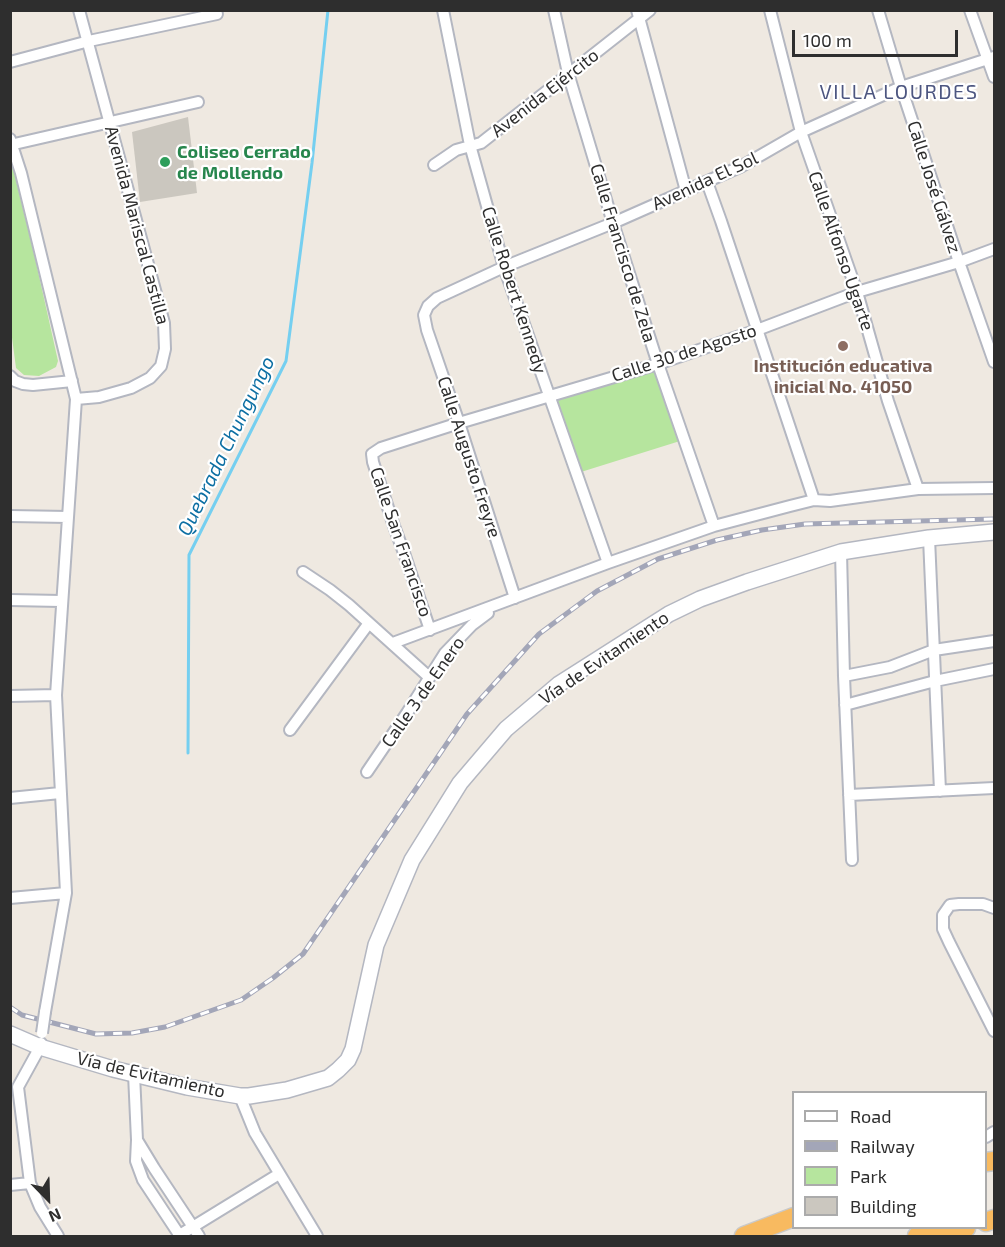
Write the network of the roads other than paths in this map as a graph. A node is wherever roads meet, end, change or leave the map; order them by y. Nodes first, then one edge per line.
1 (79, 10) edge
2 (443, 10) edge
3 (554, 10) edge
4 (650, 10) edge
5 (770, 10) edge
6 (970, 10) edge
7 (881, 12) edge
8 (217, 14) dead end
9 (638, 15) edge
10 (88, 41) junction
11 (992, 58) edge
12 (10, 62) edge
13 (568, 73) junction
14 (994, 77) edge
15 (901, 87) junction
16 (198, 102) dead end
17 (110, 122) junction
18 (801, 132) junction
19 (11, 143) edge
20 (470, 145) junction
21 (434, 165) dead end
22 (707, 182) junction
23 (686, 191) junction
24 (613, 223) junction
25 (994, 249) edge
26 (958, 262) junction
27 (504, 267) junction
28 (857, 292) junction
29 (424, 315) joint
30 (757, 330) junction
31 (994, 362) edge
32 (658, 364) junction
33 (10, 376) edge
34 (72, 381) junction
35 (549, 396) junction
36 (76, 399) junction
37 (459, 423) junction
38 (372, 454) joint
39 (994, 476) edge
40 (992, 488) edge
41 (918, 489) junction
42 (814, 501) junction
43 (10, 516) edge
44 (68, 517) junction
45 (714, 526) junction
46 (994, 532) edge
47 (929, 538) junction
48 (841, 552) junction
49 (608, 562) junction
50 (303, 572) dead end
51 (515, 598) junction
52 (10, 600) edge
53 (61, 601) junction
54 (369, 623) junction
55 (430, 630) junction
56 (994, 641) edge
57 (393, 644) junction
58 (934, 650) junction
59 (994, 669) edge
60 (843, 676) junction
61 (429, 677) junction
62 (935, 681) junction
63 (56, 695) junction
64 (10, 696) edge
65 (845, 705) junction
66 (290, 730) dead end
67 (367, 772) dead end
68 (994, 788) edge
69 (940, 791) junction
70 (60, 793) junction
71 (849, 795) junction
72 (10, 798) edge
73 (852, 860) dead end
74 (66, 894) junction
75 (10, 898) edge
76 (994, 908) edge
77 (994, 1031) edge
78 (10, 1034) edge
79 (41, 1040) junction
80 (134, 1074) junction
81 (14, 1087) edge
82 (240, 1096) junction
83 (137, 1140) junction
84 (279, 1174) junction
85 (30, 1183) junction
86 (10, 1185) edge
87 (792, 1218) edge
88 (959, 1229) edge
89 (196, 1232) edge
90 (58, 1236) edge
91 (179, 1236) edge
92 (317, 1236) edge
93 (744, 1236) edge
94 (934, 1236) edge

1 - 10 street, Avenida Mariscal Castilla
2 - 20 street, Calle Robert Kennedy
3 - 13 street, Calle Francisco de Zela
4 - 9 street, Avenida Ejército
5 - 18 street, Calle Alfonso Ugarte
6 - 11 street
7 - 15 street, Calle José Gálvez
8 - 10 street
9 - 13 street, Avenida Ejército
9 - 23 street
10 - 12 street
10 - 17 street, Avenida Mariscal Castilla
11 - 14 street
11 - 15 street, Avenida El Sol
13 - 20 street, Avenida Ejército
13 - 24 street, Calle Francisco de Zela
15 - 18 street, Avenida El Sol
15 - 26 street, Calle José Gálvez
16 - 17 street
17 - 19 street
17 - 36 street, Avenida Mariscal Castilla
18 - 22 street, Avenida El Sol
18 - 28 street, Calle Alfonso Ugarte
19 - 34 street
20 - 21 street, Avenida Ejército
20 - 27 street, Calle Robert Kennedy
22 - 23 street, Avenida El Sol
22 - 30 street
23 - 24 street, Avenida El Sol
24 - 27 street, Avenida El Sol
24 - 32 street, Calle Francisco de Zela
25 - 26 street, Calle 30 de Agosto
26 - 28 street, Calle 30 de Agosto
26 - 31 street, Calle José Gálvez
27 - 29 street, Avenida El Sol
27 - 35 street, Calle Robert Kennedy
28 - 30 street, Calle 30 de Agosto
28 - 41 street, Calle Alfonso Ugarte
29 - 37 street, Calle Augusto Freyre
30 - 32 street, Calle 30 de Agosto
30 - 42 street
32 - 35 street, Calle 30 de Agosto
32 - 45 street, Calle Francisco de Zela
33 - 34 street
34 - 36 street
35 - 37 street, Calle 30 de Agosto
35 - 49 street, Calle Robert Kennedy
36 - 44 street
37 - 38 street, Calle 30 de Agosto
37 - 51 street, Calle Augusto Freyre
38 - 55 street, Calle San Francisco
39 - 40 street
40 - 41 street
41 - 42 street
42 - 45 street
43 - 44 street
44 - 53 street
45 - 49 street
46 - 47 main road, Vía de Evitamiento
47 - 48 main road, Vía de Evitamiento
47 - 58 street
48 - 60 street
48 - 82 main road, Vía de Evitamiento
49 - 51 street
50 - 54 street
51 - 55 street
51 - 61 street, Calle 3 de Enero
52 - 53 street
53 - 63 street
54 - 57 street
54 - 66 street
55 - 57 street
56 - 58 street
57 - 61 street
58 - 60 street
58 - 62 street
59 - 62 street
60 - 65 street
61 - 67 street, Calle 3 de Enero
62 - 65 street
62 - 69 street
63 - 64 street
63 - 70 street
65 - 71 street
68 - 69 street
69 - 71 street
70 - 72 street
70 - 74 street
71 - 73 street
74 - 75 street
74 - 79 street, bridge
76 - 77 street
78 - 79 main road, Vía de Evitamiento
79 - 80 main road, Vía de Evitamiento
79 - 81 street
80 - 82 main road, Vía de Evitamiento
80 - 83 street
81 - 85 street
82 - 84 street
83 - 89 street
83 - 91 street
84 - 89 street
84 - 92 street
85 - 86 street
85 - 90 street
87 - 93 highway
88 - 94 highway
89 - 91 street

